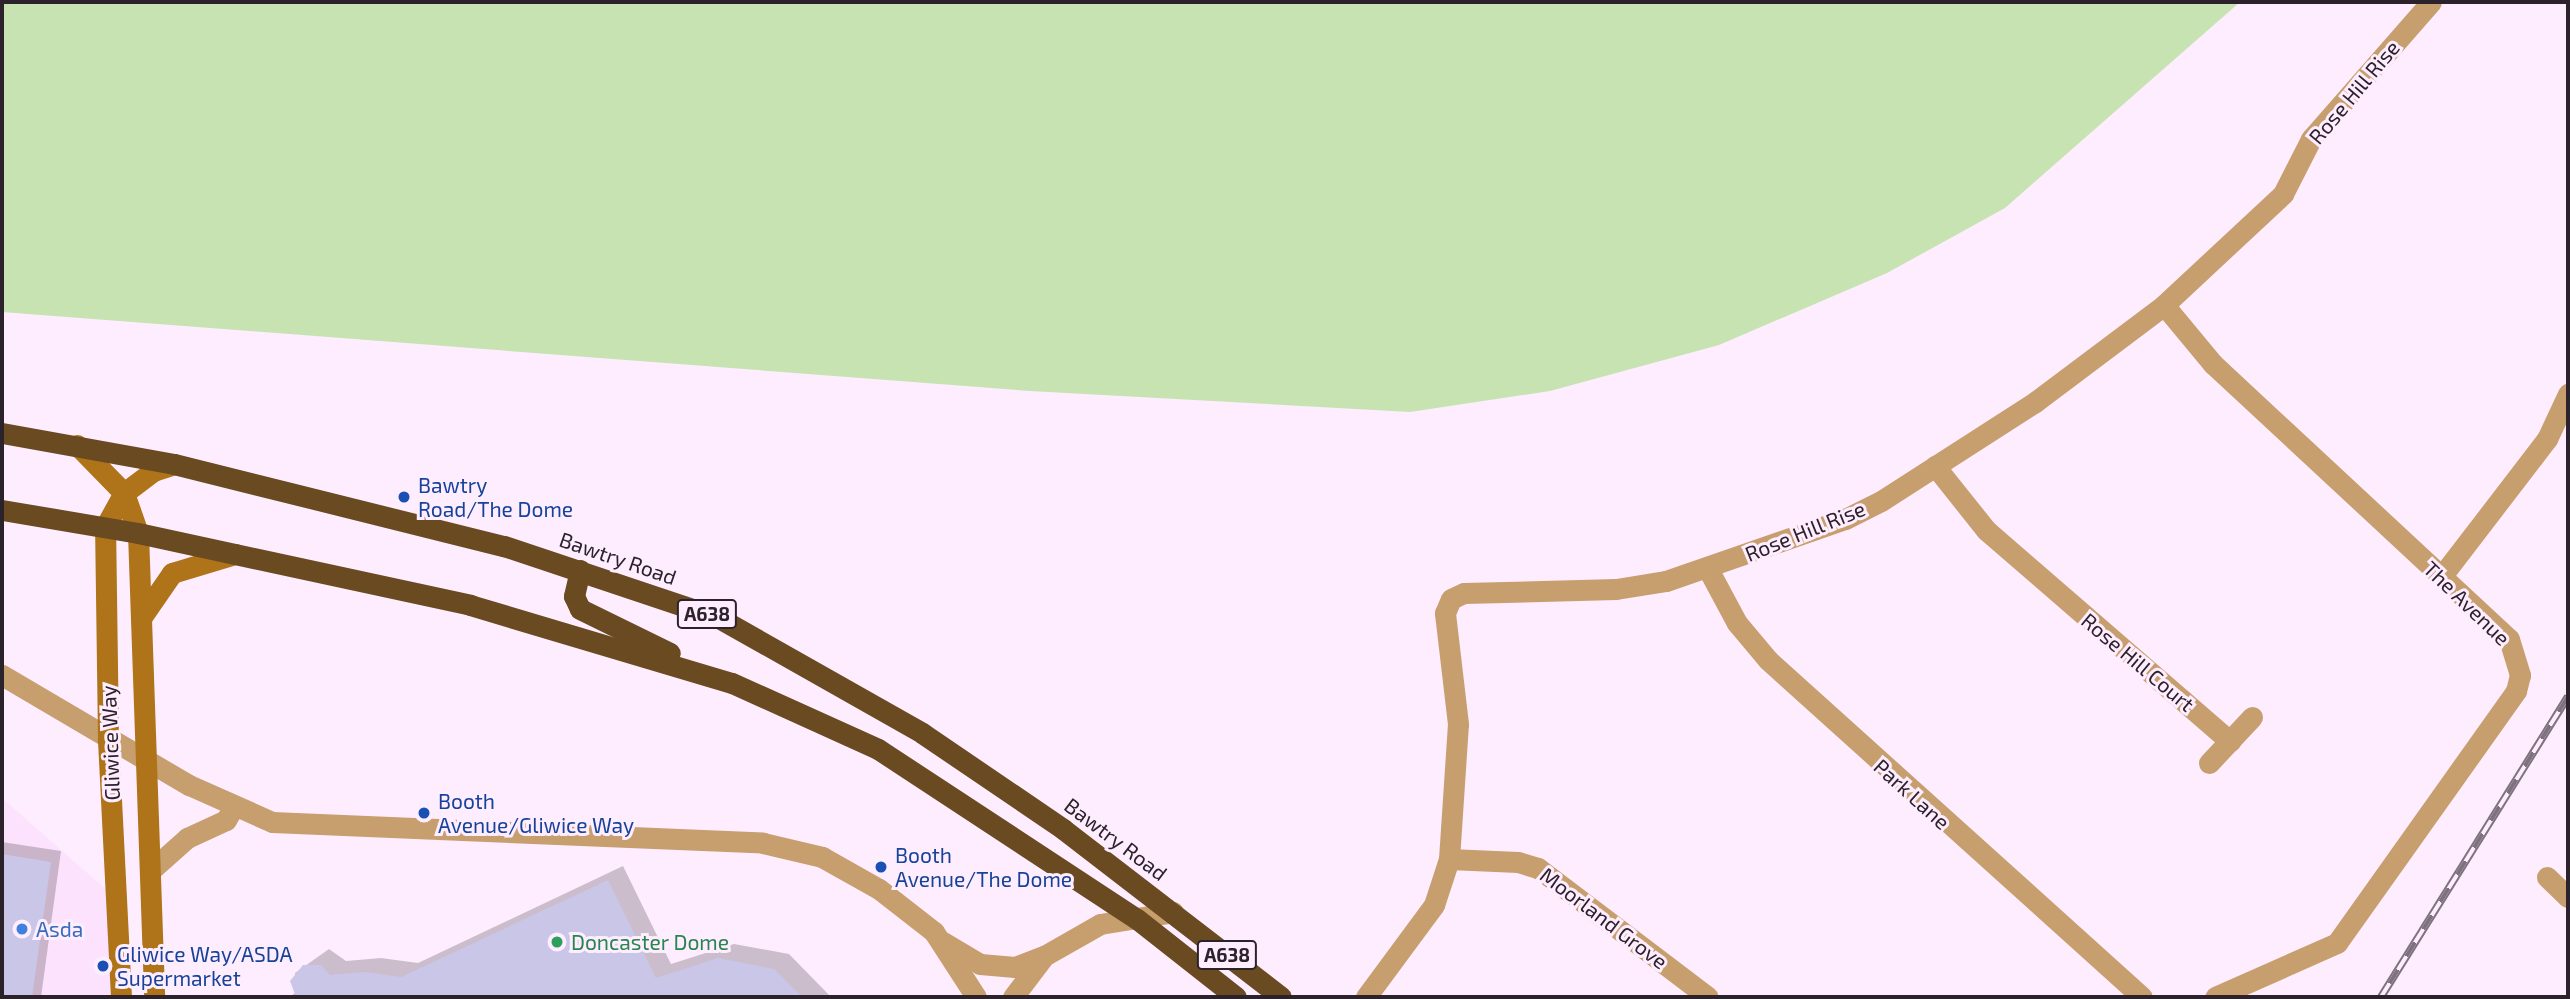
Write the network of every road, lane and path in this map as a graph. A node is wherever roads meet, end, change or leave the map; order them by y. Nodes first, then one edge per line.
1 (2431, 2) edge
2 (2164, 305) junction
3 (2568, 394) edge
4 (2, 433) edge
5 (77, 445) junction
6 (174, 464) junction
7 (1935, 466) junction
8 (124, 493) junction
9 (2, 510) edge
10 (105, 527) junction
11 (138, 533) junction
12 (237, 554) junction
13 (1708, 569) junction
14 (580, 570) junction
15 (2441, 577) junction
16 (141, 618) junction
17 (2, 675) edge
18 (722, 679) junction
19 (2252, 717) dead end
20 (108, 737) junction
21 (2230, 741) junction
22 (145, 761) junction
23 (2208, 763) dead end
24 (233, 808) junction
25 (1449, 859) junction
26 (150, 870) junction
27 (2547, 877) dead end
28 (2568, 897) edge
29 (118, 900) junction
30 (1173, 912) junction
31 (1137, 919) junction
32 (938, 940) junction
33 (1044, 956) junction
34 (121, 997) edge
35 (154, 997) edge
36 (976, 997) edge
37 (1013, 997) edge
38 (1236, 997) edge
39 (1281, 997) edge
40 (1366, 997) edge
41 (1708, 997) edge
42 (2142, 997) edge
43 (2215, 997) edge

1 - 2 street, Rose Hill Rise
2 - 7 street, Rose Hill Rise
2 - 15 street, The Avenue
3 - 15 street
4 - 5 highway, Bawtry Road / A638
5 - 6 highway, Bawtry Road / A638
5 - 8 street, Gliwice Way
6 - 8 street
6 - 14 highway, Bawtry Road / A638
7 - 13 street, Rose Hill Rise
7 - 21 street, Rose Hill Court
8 - 10 street
8 - 11 street, Gliwice Way
9 - 10 highway, A638
10 - 11 highway, A638
10 - 20 street, Gliwice Way
11 - 12 highway, A638
11 - 16 street, Gliwice Way
12 - 16 street
12 - 18 highway, A638
13 - 25 street, Rose Hill Rise
13 - 42 street, Park Lane
14 - 18 highway
14 - 30 highway, Bawtry Road / A638
15 - 43 street, The Avenue
16 - 22 street, Gliwice Way
17 - 20 street
18 - 31 highway, A638
19 - 21 street
20 - 22 street
20 - 29 street, Gliwice Way
21 - 23 street
22 - 24 street
22 - 26 street, Gliwice Way
24 - 26 street
24 - 32 street
25 - 40 street, Rose Hill Rise
25 - 41 street, Moorland Grove
26 - 29 street
26 - 35 street, Gliwice Way
27 - 28 street
29 - 34 street, Gliwice Way
30 - 31 street
30 - 39 highway, Bawtry Road / A638
31 - 33 street
31 - 38 highway, A638
32 - 33 street
32 - 36 street
33 - 37 street

